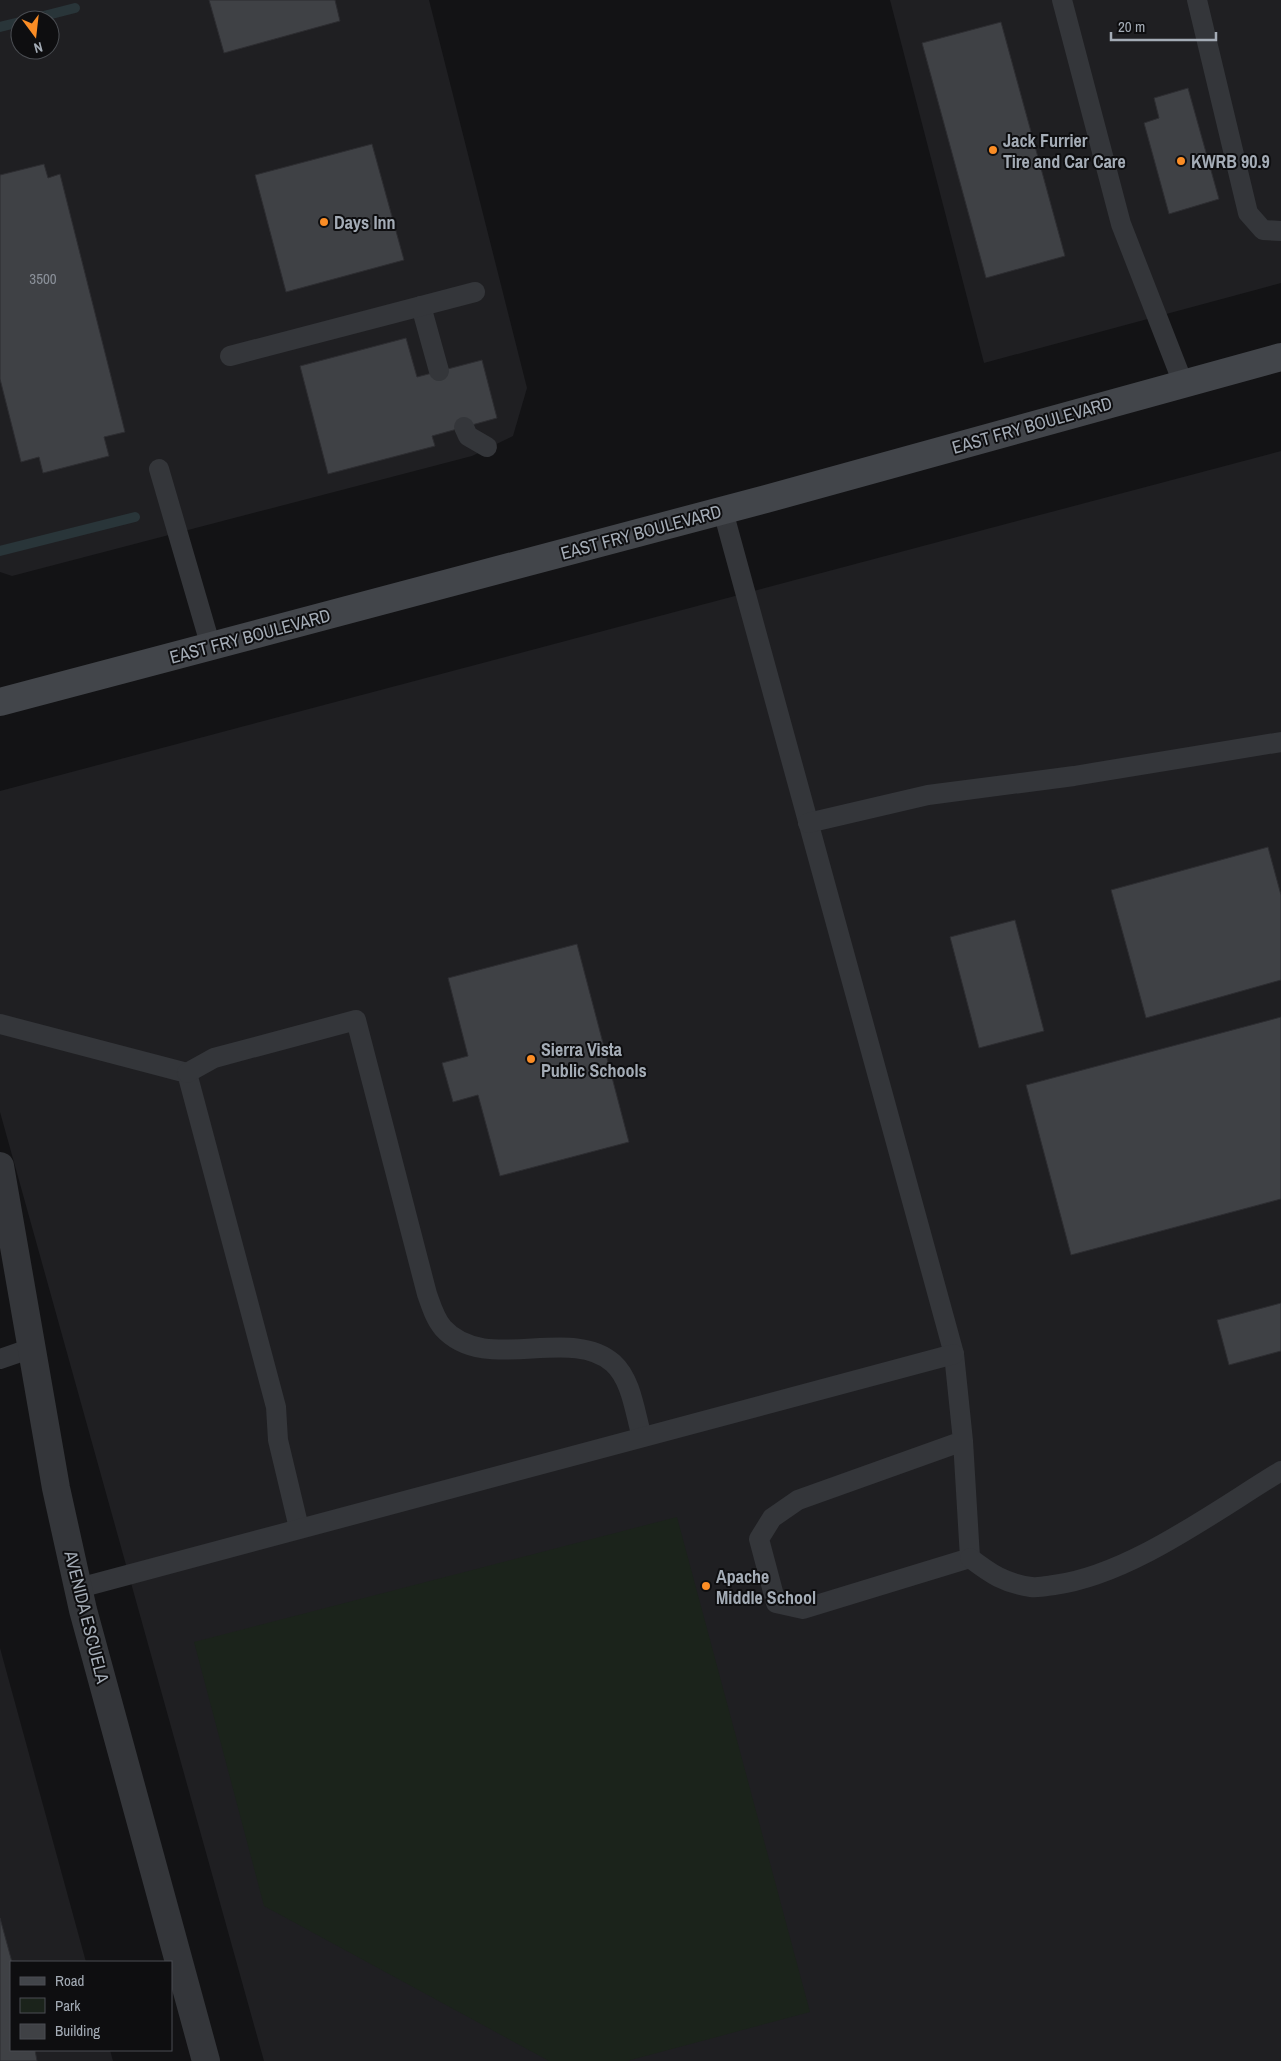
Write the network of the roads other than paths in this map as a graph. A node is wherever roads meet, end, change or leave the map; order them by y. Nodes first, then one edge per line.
1 (1062, 0) edge
2 (1196, 0) edge
3 (1281, 231) edge
4 (476, 292) dead end
5 (421, 306) junction
6 (230, 356) dead end
7 (1281, 357) edge
8 (439, 371) dead end
9 (1182, 383) junction
10 (464, 427) dead end
11 (488, 447) dead end
12 (159, 468) dead end
13 (723, 511) junction
14 (211, 647) junction
15 (0, 702) edge
16 (1281, 742) edge
17 (808, 823) junction
18 (0, 1024) edge
19 (187, 1073) junction
20 (0, 1166) edge
21 (32, 1348) junction
22 (954, 1354) junction
23 (0, 1359) edge
24 (642, 1437) junction
25 (963, 1442) junction
26 (1281, 1471) edge
27 (299, 1528) junction
28 (970, 1558) junction
29 (79, 1588) junction
30 (206, 2061) edge

1 - 9 lane
2 - 3 lane
4 - 5 lane
5 - 6 lane
5 - 8 lane
7 - 9 main road, EAST FRY BOULEVARD
9 - 13 main road, EAST FRY BOULEVARD
10 - 11 lane
12 - 14 lane
13 - 14 main road, EAST FRY BOULEVARD
13 - 17 lane
14 - 15 main road, EAST FRY BOULEVARD
16 - 17 lane
17 - 22 lane
18 - 19 lane
19 - 24 lane
19 - 27 lane
20 - 21 street, AVENIDA ESCUELA
21 - 23 lane
21 - 29 street, AVENIDA ESCUELA
22 - 24 lane
22 - 25 lane
24 - 27 lane
25 - 28 lane
25 - 28 lane
26 - 28 lane
27 - 29 lane
29 - 30 street, AVENIDA ESCUELA

